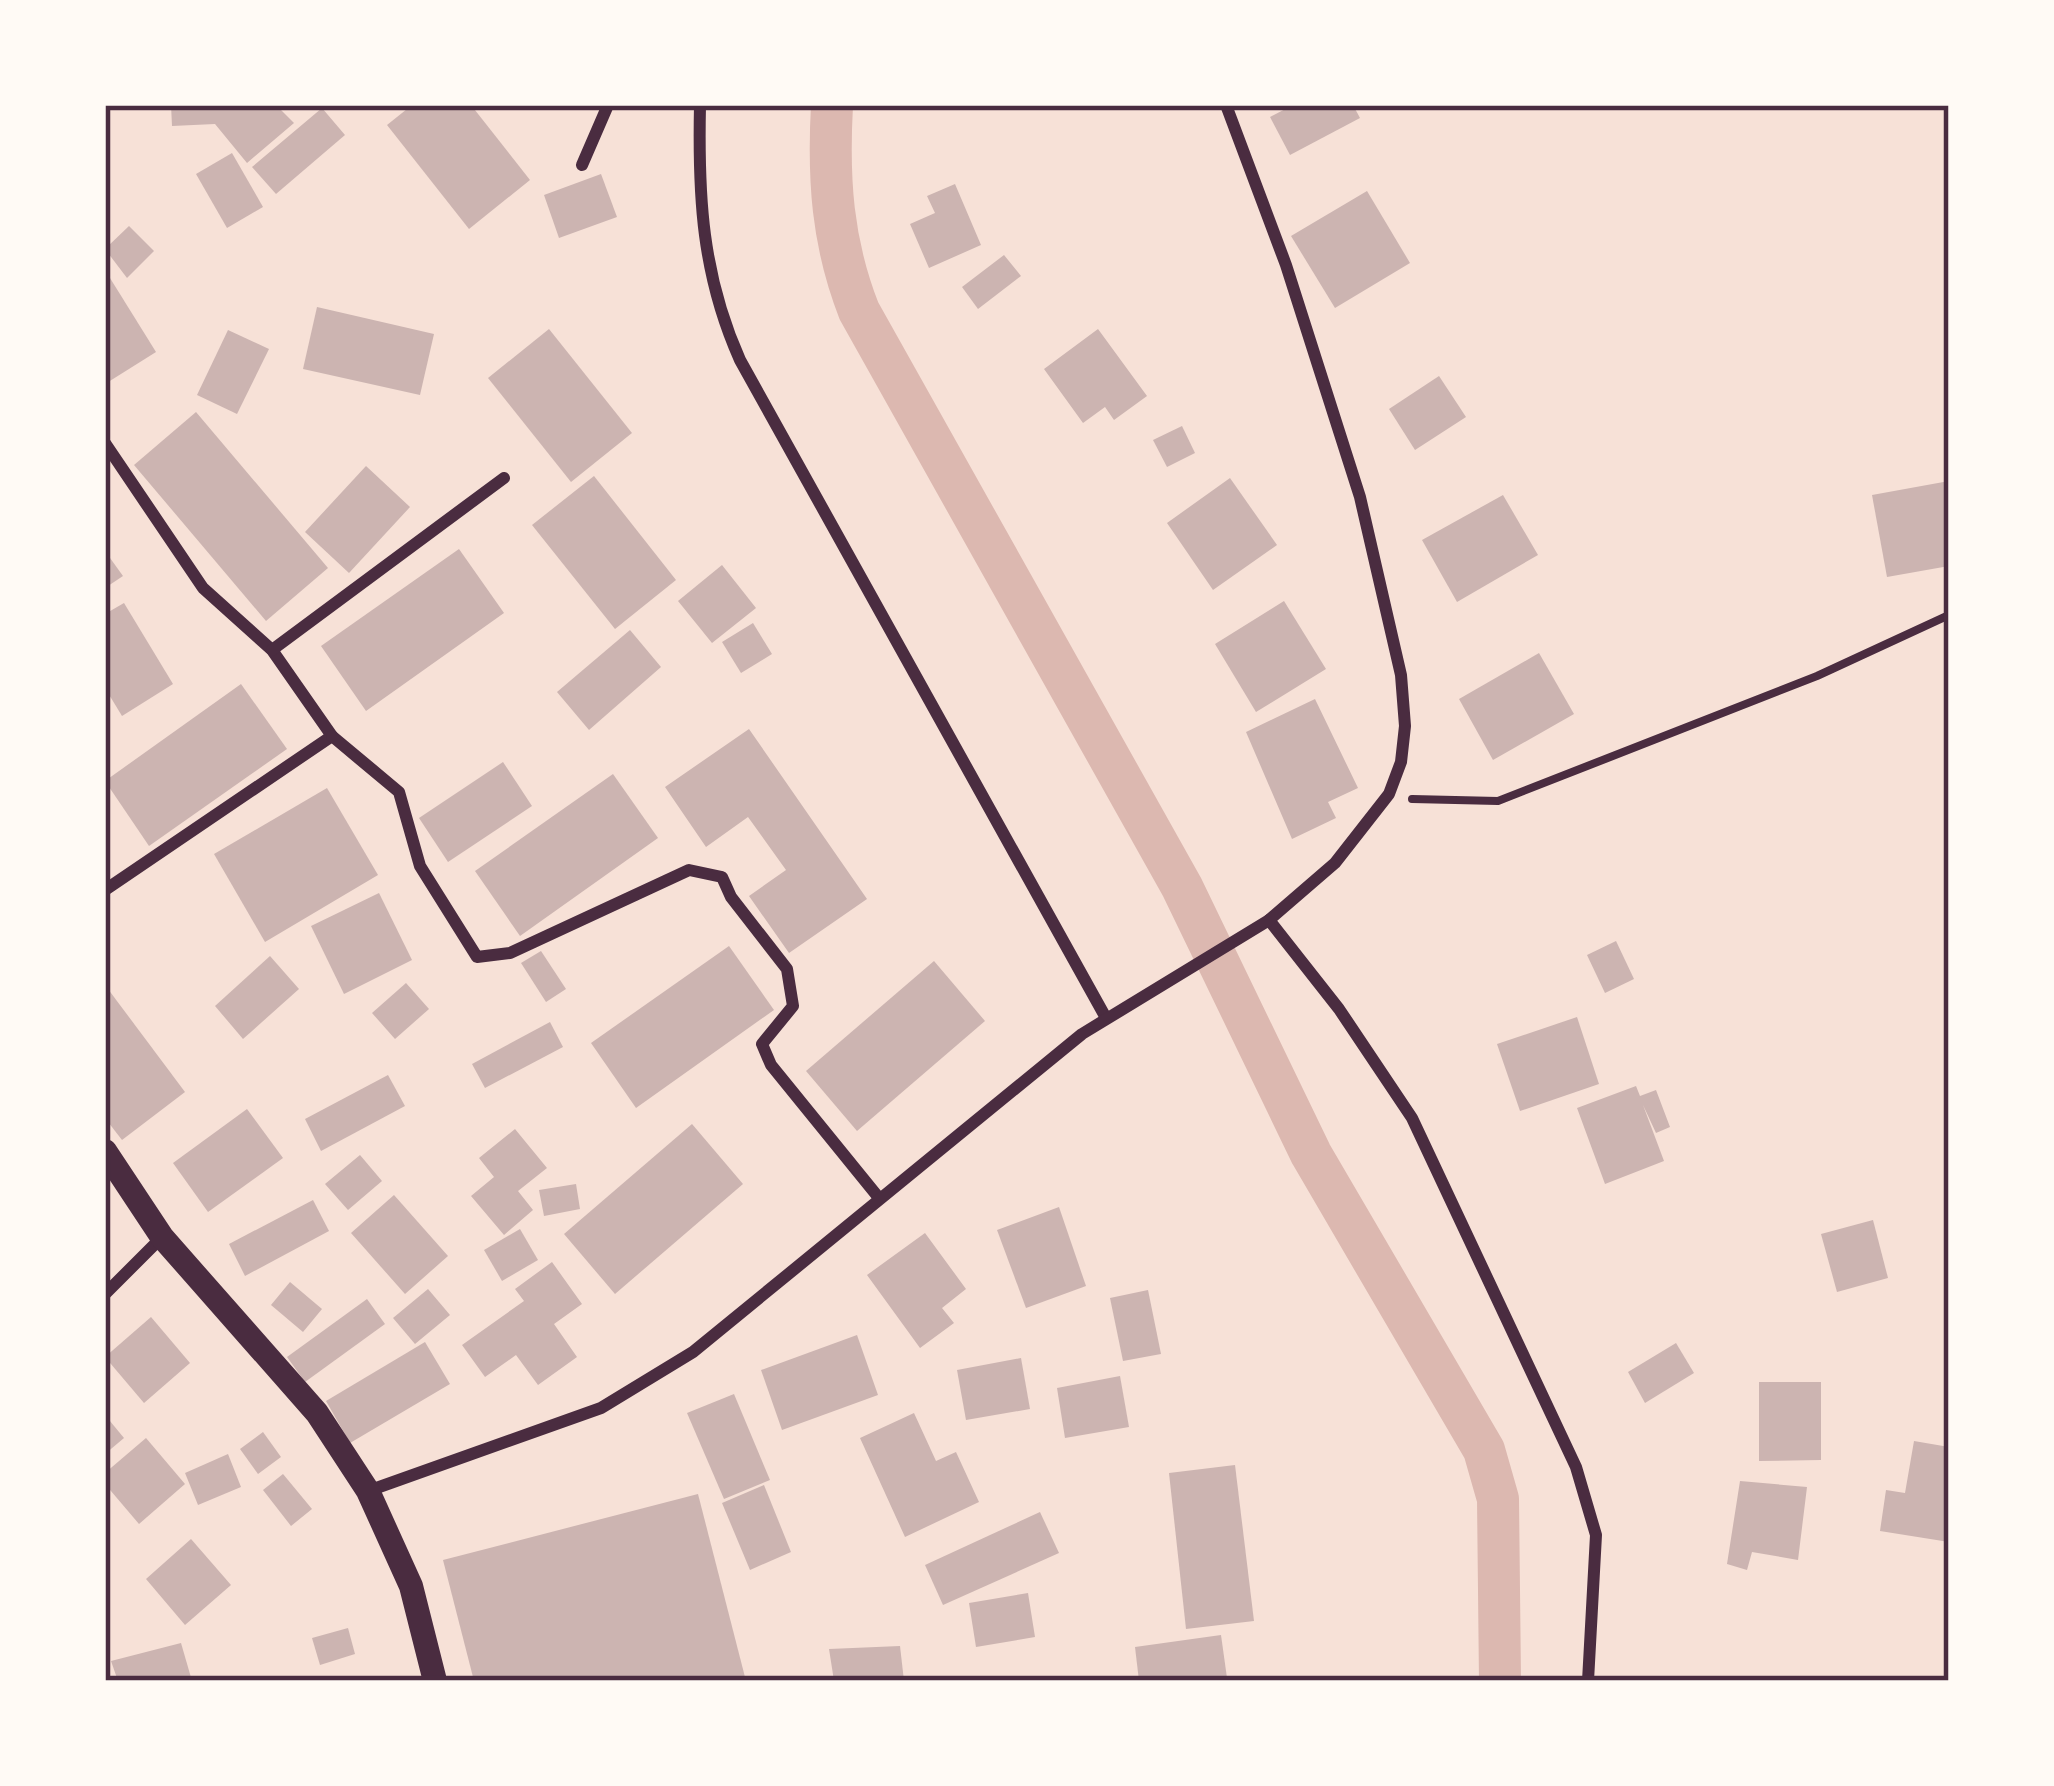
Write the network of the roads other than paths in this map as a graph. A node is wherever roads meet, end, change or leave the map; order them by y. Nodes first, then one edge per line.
1 (608, 105) edge
2 (700, 105) edge
3 (1226, 105) edge
4 (583, 165) dead end
5 (105, 443) edge
6 (504, 478) dead end
7 (272, 650) junction
8 (332, 736) junction
9 (105, 890) edge
10 (1269, 920) junction
11 (1106, 1018) junction
12 (105, 1151) edge
13 (879, 1198) junction
14 (162, 1237) junction
15 (105, 1294) edge
16 (368, 1491) junction
17 (435, 1681) edge
18 (1588, 1681) edge

1 - 4 street
2 - 11 street
3 - 10 street
5 - 7 street
6 - 7 street
7 - 8 street
8 - 9 street
8 - 13 street
10 - 11 street
10 - 18 street
11 - 13 street
12 - 14 main road
13 - 16 street
14 - 15 street
14 - 16 main road
16 - 17 main road

